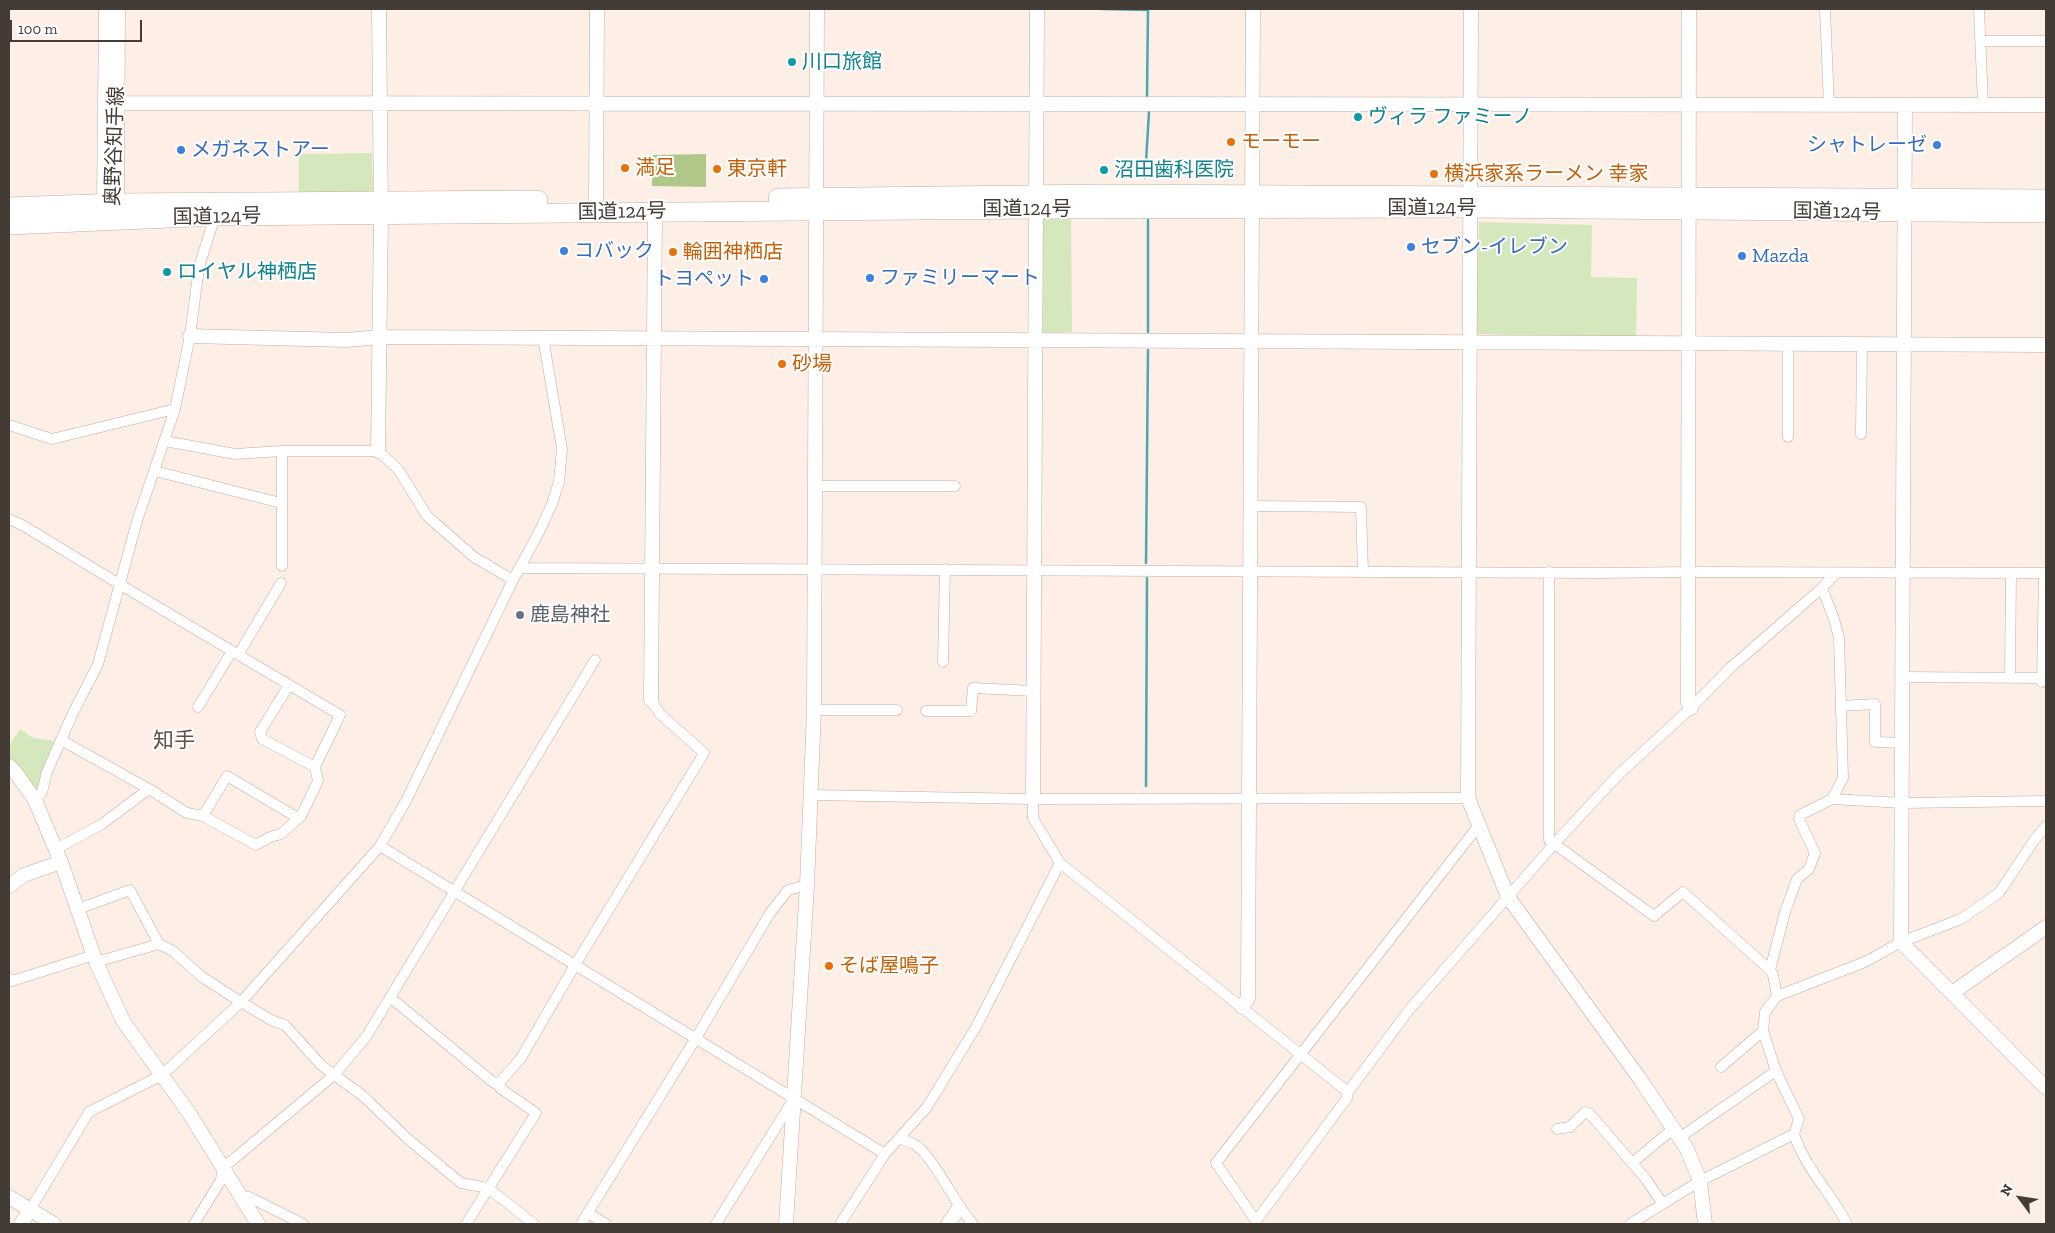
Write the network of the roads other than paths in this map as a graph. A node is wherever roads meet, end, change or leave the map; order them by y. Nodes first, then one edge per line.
1 (106, 9) edge
2 (118, 9) edge
3 (379, 9) edge
4 (597, 9) edge
5 (817, 9) edge
6 (1037, 9) edge
7 (1253, 9) edge
8 (1471, 9) edge
9 (1689, 9) edge
10 (1825, 9) edge
11 (1979, 9) edge
12 (1980, 41) junction
13 (2046, 41) edge
14 (118, 103) junction
15 (381, 104) junction
16 (597, 104) junction
17 (817, 104) junction
18 (1036, 105) junction
19 (1253, 105) junction
20 (1688, 105) junction
21 (1828, 105) junction
22 (1905, 105) junction
23 (1983, 105) junction
24 (2046, 105) edge
25 (1470, 106) junction
26 (2046, 199) edge
27 (596, 200) junction
28 (1252, 201) junction
29 (1037, 202) junction
30 (1470, 202) junction
31 (816, 204) junction
32 (1688, 204) junction
33 (1904, 206) junction
34 (9, 207) edge
35 (380, 208) junction
36 (111, 209) junction
37 (655, 212) junction
38 (2046, 213) edge
39 (215, 216) junction
40 (9, 225) edge
41 (190, 336) junction
42 (380, 337) junction
43 (543, 337) junction
44 (654, 337) junction
45 (816, 338) junction
46 (1035, 340) junction
47 (1252, 341) junction
48 (1469, 342) junction
49 (1689, 343) junction
50 (1788, 344) junction
51 (1862, 344) junction
52 (1903, 345) junction
53 (2046, 345) edge
54 (175, 408) junction
55 (9, 425) edge
56 (1861, 434) dead end
57 (1788, 437) dead end
58 (165, 441) junction
59 (282, 451) junction
60 (378, 452) junction
61 (154, 472) junction
62 (816, 486) junction
63 (955, 486) dead end
64 (281, 503) junction
65 (1251, 506) junction
66 (9, 519) edge
67 (282, 566) dead end
68 (521, 568) junction
69 (815, 568) junction
70 (653, 569) junction
71 (944, 570) junction
72 (1035, 570) junction
73 (1250, 570) junction
74 (1363, 571) junction
75 (1469, 571) junction
76 (1550, 572) junction
77 (1689, 572) junction
78 (1902, 572) junction
79 (2011, 573) junction
80 (2045, 573) edge
81 (1835, 574) junction
82 (513, 580) junction
83 (281, 583) dead end
84 (119, 584) junction
85 (1822, 588) junction
86 (235, 653) junction
87 (595, 660) dead end
88 (943, 662) dead end
89 (1902, 677) junction
90 (2010, 677) junction
91 (289, 685) junction
92 (1034, 691) junction
93 (651, 700) joint
94 (1841, 706) junction
95 (198, 707) dead end
96 (1691, 708) junction
97 (814, 710) junction
98 (897, 710) dead end
99 (926, 711) dead end
100 (61, 740) junction
101 (1902, 743) junction
102 (9, 766) edge
103 (315, 768) junction
104 (149, 789) junction
105 (811, 795) junction
106 (1250, 798) junction
107 (1468, 798) junction
108 (1033, 799) junction
109 (1832, 799) junction
110 (35, 800) junction
111 (2046, 801) edge
112 (1903, 803) junction
113 (203, 816) junction
114 (298, 818) junction
115 (1479, 825) junction
116 (2046, 826) edge
117 (1555, 843) junction
118 (380, 846) junction
119 (58, 856) junction
120 (1060, 862) junction
121 (808, 885) junction
122 (9, 886) edge
123 (455, 890) junction
124 (1508, 897) junction
125 (78, 909) junction
126 (2046, 926) edge
127 (1901, 942) junction
128 (160, 944) junction
129 (95, 958) junction
130 (575, 965) junction
131 (1770, 970) junction
132 (9, 978) edge
133 (1952, 993) junction
134 (1777, 996) junction
135 (391, 998) junction
136 (241, 1002) junction
137 (1242, 1008) junction
138 (1763, 1031) junction
139 (696, 1038) junction
140 (1302, 1054) junction
141 (1721, 1067) dead end
142 (1776, 1071) junction
143 (162, 1075) junction
144 (334, 1075) junction
145 (500, 1082) junction
146 (2046, 1088) edge
147 (1348, 1092) junction
148 (794, 1098) junction
149 (1557, 1129) dead end
150 (1676, 1134) junction
151 (1794, 1134) junction
152 (899, 1138) junction
153 (885, 1154) junction
154 (1632, 1162) junction
155 (223, 1168) junction
156 (1700, 1181) junction
157 (488, 1188) junction
158 (240, 1196) junction
159 (9, 1197) edge
160 (1663, 1204) junction
161 (959, 1208) junction
162 (30, 1210) junction
163 (588, 1213) junction
164 (1257, 1222) edge
165 (21, 1224) edge
166 (54, 1224) edge
167 (194, 1224) edge
168 (258, 1224) edge
169 (303, 1224) edge
170 (466, 1224) edge
171 (534, 1224) edge
172 (581, 1224) edge
173 (606, 1224) edge
174 (716, 1224) edge
175 (786, 1224) edge
176 (840, 1224) edge
177 (948, 1224) edge
178 (973, 1224) edge
179 (1630, 1224) edge
180 (1705, 1224) edge
181 (1847, 1224) edge

1 - 36 street, 奥野谷知手線
2 - 14 street, 奥野谷知手線
3 - 15 street
4 - 16 street
5 - 17 street
6 - 18 street
7 - 19 street
8 - 25 street
9 - 20 street
10 - 21 street
11 - 12 street
12 - 13 street
12 - 23 street
14 - 15 street
14 - 36 street, 奥野谷知手線
15 - 16 street
15 - 35 street
16 - 17 street
16 - 27 street
17 - 18 street
17 - 31 street
18 - 19 street
18 - 29 street
19 - 25 street
19 - 28 street
20 - 21 street
20 - 25 street
20 - 32 street
21 - 22 street
22 - 23 street
22 - 33 street
23 - 24 street
25 - 30 street
26 - 33 highway, 国道124号
27 - 31 highway, 国道124号
27 - 35 highway, 国道124号
28 - 29 highway, 国道124号
28 - 30 highway, 国道124号
28 - 47 street
29 - 31 highway, 国道124号
29 - 46 street
30 - 32 highway, 国道124号
30 - 48 street
31 - 37 highway, 国道124号
31 - 45 street
32 - 33 highway, 国道124号
32 - 49 street
33 - 38 highway, 国道124号
33 - 52 street
34 - 36 highway, 国道124号
35 - 36 highway, 国道124号
35 - 37 highway, 国道124号
35 - 39 highway, 国道124号
35 - 42 street
36 - 39 highway, 国道124号
36 - 40 highway, 国道124号
37 - 44 street
39 - 41 street
41 - 42 street
41 - 54 street
42 - 43 street
42 - 60 street
43 - 44 street
43 - 68 street
44 - 45 street
44 - 70 street
45 - 46 street
45 - 62 street
46 - 47 street
46 - 72 street
47 - 48 street
47 - 65 street
48 - 49 street
48 - 75 street
49 - 50 street
49 - 77 street
50 - 51 street
50 - 57 street
51 - 52 street
51 - 56 street
52 - 53 street
52 - 78 street
54 - 55 street
54 - 58 street
58 - 59 street
58 - 61 street
59 - 60 street
59 - 64 street
60 - 82 street
61 - 64 street
61 - 84 street
62 - 63 street
62 - 69 street
64 - 67 street
65 - 73 street
65 - 74 street
66 - 84 street
68 - 70 street
68 - 82 street
69 - 70 street
69 - 71 street
69 - 97 street
70 - 93 street
71 - 72 street
71 - 88 street
72 - 73 street
72 - 92 street
73 - 74 street
73 - 106 street
74 - 75 street
75 - 76 street
75 - 107 street
76 - 77 street
76 - 117 street
77 - 81 street
77 - 96 street
78 - 79 street
78 - 81 street
78 - 89 street
79 - 80 street
79 - 90 street
80 - 90 street
81 - 85 street
82 - 118 street
83 - 86 street
84 - 86 street
84 - 100 street
85 - 94 street
85 - 96 street
86 - 91 street
86 - 95 street
87 - 123 street
89 - 90 street
89 - 101 street
91 - 103 street
91 - 103 street
92 - 99 street
92 - 108 street
93 - 130 street
94 - 101 street
94 - 109 street
96 - 117 street
97 - 98 street
97 - 105 street
100 - 104 street
100 - 110 street
101 - 112 street
102 - 110 street
103 - 114 street
104 - 113 street
104 - 119 street
105 - 108 street
105 - 121 street
106 - 107 street
106 - 108 street
106 - 137 street
107 - 115 street
108 - 120 street
109 - 112 street
109 - 131 street
110 - 119 street
111 - 112 street
112 - 127 street
113 - 114 street
113 - 114 street
115 - 124 street
115 - 140 street
116 - 127 street
117 - 124 street
117 - 131 street
118 - 123 street
118 - 136 street
119 - 122 street
119 - 125 street
120 - 137 street
120 - 152 street
121 - 139 street
121 - 148 street
123 - 130 street
123 - 135 street
124 - 147 street
124 - 150 street
125 - 128 street
125 - 129 street
126 - 133 street
127 - 133 street
127 - 134 street
128 - 129 street
128 - 136 street
129 - 132 street
129 - 143 street
130 - 139 street
130 - 145 street
131 - 134 street
133 - 146 street
134 - 138 street
135 - 144 street
135 - 145 street
136 - 143 street
136 - 144 street
137 - 140 street
138 - 141 street
138 - 142 street
139 - 148 street
139 - 163 street
140 - 147 street
140 - 164 street
142 - 150 street
142 - 151 street
143 - 155 street
143 - 162 street
144 - 155 street
144 - 157 street
145 - 157 street
147 - 164 street
148 - 153 street
148 - 174 street
148 - 175 street
149 - 154 street
150 - 154 street
150 - 156 street
151 - 156 street
151 - 181 street
152 - 153 street
152 - 161 street
153 - 176 street
154 - 160 street
155 - 158 street
155 - 167 street
156 - 160 street
156 - 180 street
157 - 170 street
157 - 171 street
158 - 168 street
158 - 169 street
159 - 162 street
160 - 179 street
161 - 177 street
161 - 178 street
162 - 165 street
162 - 166 street
163 - 172 street
163 - 173 street

